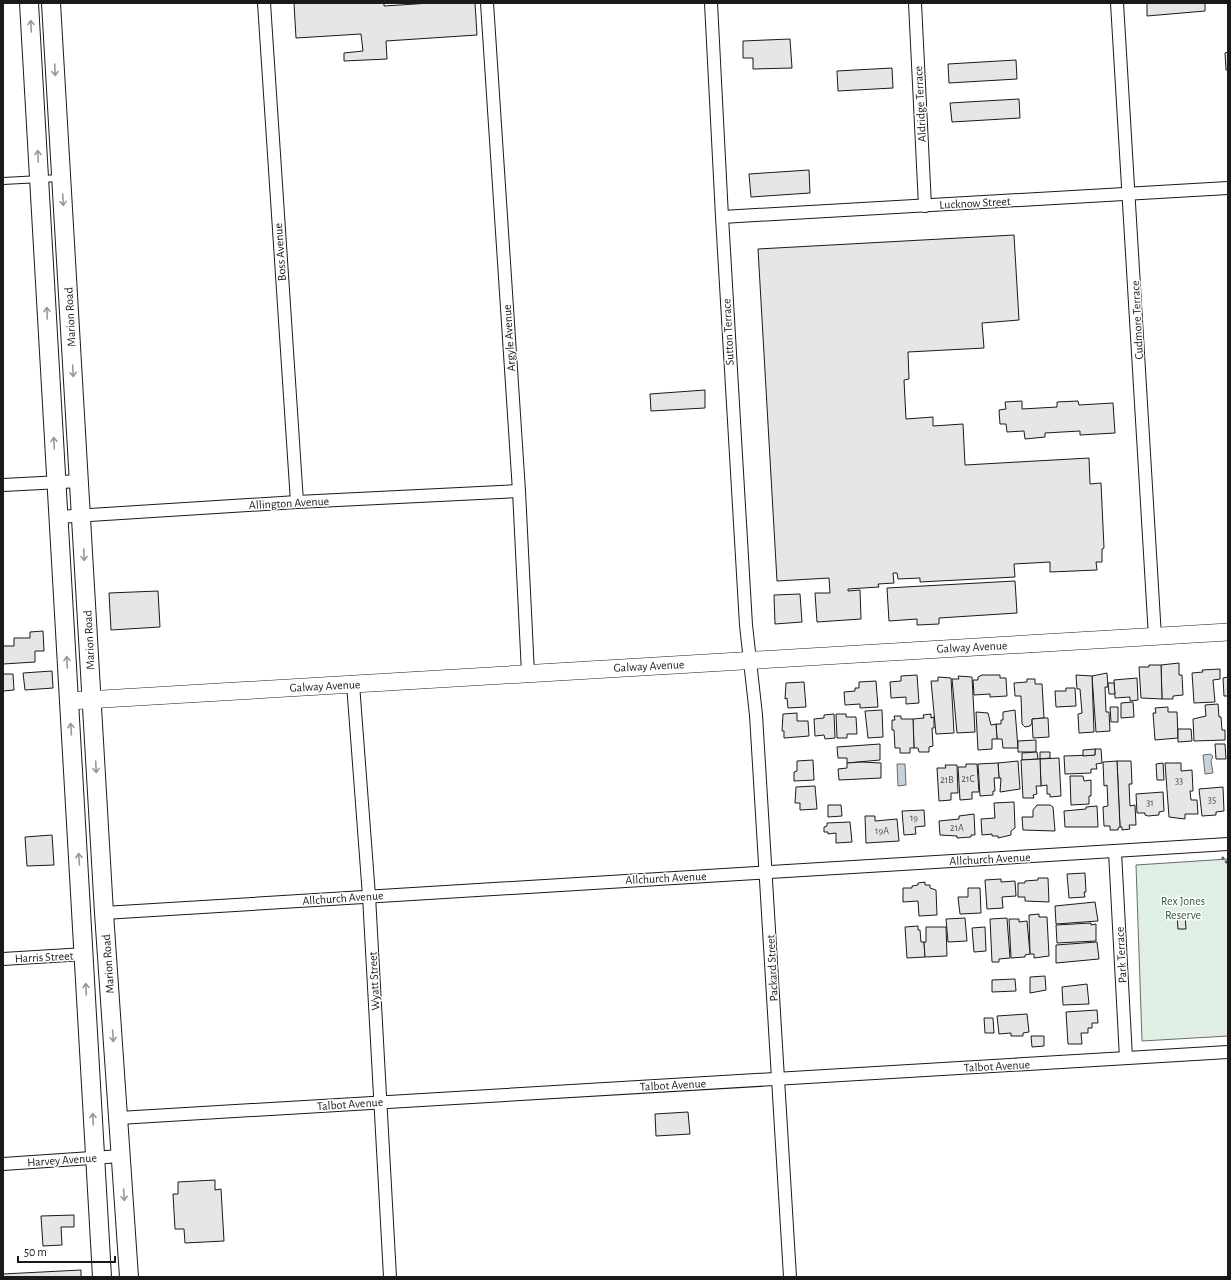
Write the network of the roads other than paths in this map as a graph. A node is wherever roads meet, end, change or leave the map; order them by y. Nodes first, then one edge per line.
1 (29, 3) edge
2 (51, 3) edge
3 (264, 3) edge
4 (487, 3) edge
5 (711, 3) edge
6 (915, 3) edge
7 (1117, 3) edge
8 (62, 178) junction
9 (39, 179) junction
10 (3, 181) edge
11 (1228, 188) edge
12 (1130, 194) junction
13 (925, 206) junction
14 (722, 218) junction
15 (80, 481) junction
16 (56, 482) junction
17 (3, 485) edge
18 (519, 490) junction
19 (297, 502) junction
20 (82, 516) junction
21 (58, 517) junction
22 (1228, 632) edge
23 (1155, 637) junction
24 (750, 660) junction
25 (528, 673) junction
26 (353, 684) junction
27 (93, 700) junction
28 (69, 701) junction
29 (1228, 844) edge
30 (1116, 852) junction
31 (766, 872) junction
32 (369, 896) junction
33 (104, 913) junction
34 (85, 954) junction
35 (3, 959) edge
36 (1228, 1052) edge
37 (1126, 1058) junction
38 (778, 1079) junction
39 (380, 1102) junction
40 (119, 1118) junction
41 (121, 1156) junction
42 (95, 1158) junction
43 (3, 1164) edge
44 (102, 1277) edge
45 (129, 1277) edge
46 (390, 1277) edge
47 (790, 1277) edge

9 -> 1 main road, Marion Road
2 -> 8 main road, Marion Road
3 - 19 street, Boss Avenue
4 - 18 street, Argyle Avenue
5 - 14 street, Sutton Terrace
6 - 13 street, Aldridge Terrace
7 - 12 street, Cudmore Terrace
8 - 9 lane
8 -> 15 main road, Marion Road
9 - 10 lane
16 -> 9 main road, Marion Road
11 - 12 street, Lucknow Street
12 - 13 street, Lucknow Street
12 - 23 street, Cudmore Terrace
13 - 14 street, Lucknow Street
14 - 24 street, Sutton Terrace
15 - 16 street
15 - 20 main road, Marion Road
16 - 17 street
16 - 21 main road, Marion Road
18 - 19 street, Allington Avenue
18 - 25 street, Argyle Avenue
19 - 20 street, Allington Avenue
20 - 21 street, Allington Avenue
20 -> 27 main road, Marion Road
28 -> 21 main road, Marion Road
22 - 23 street, Galway Avenue
23 - 24 street, Galway Avenue
24 - 25 street, Galway Avenue
24 - 31 street, Packard Street
25 - 26 street, Galway Avenue
26 - 27 street, Galway Avenue
26 - 32 street, Wyatt Street
27 - 28 street, Galway Avenue
27 -> 33 main road, Marion Road
34 -> 28 main road, Marion Road
29 - 30 street, Allchurch Avenue
30 - 31 street, Allchurch Avenue
30 - 37 street, Park Terrace
31 - 32 street, Allchurch Avenue
31 - 38 street, Packard Street
32 - 33 street, Allchurch Avenue
32 - 39 street, Wyatt Street
33 -> 40 main road, Marion Road
34 - 35 street, Harris Street
42 -> 34 main road, Marion Road
36 - 37 street, Talbot Avenue
37 - 38 street, Talbot Avenue
38 - 39 street, Talbot Avenue
38 - 47 street, Packard Street
39 - 40 street, Talbot Avenue
39 - 46 street, Wyatt Street
40 - 41 main road, Marion Road
41 - 42 street, Harvey Avenue
41 -> 45 main road, Marion Road
42 - 43 street, Harvey Avenue
42 - 44 main road, Marion Road

